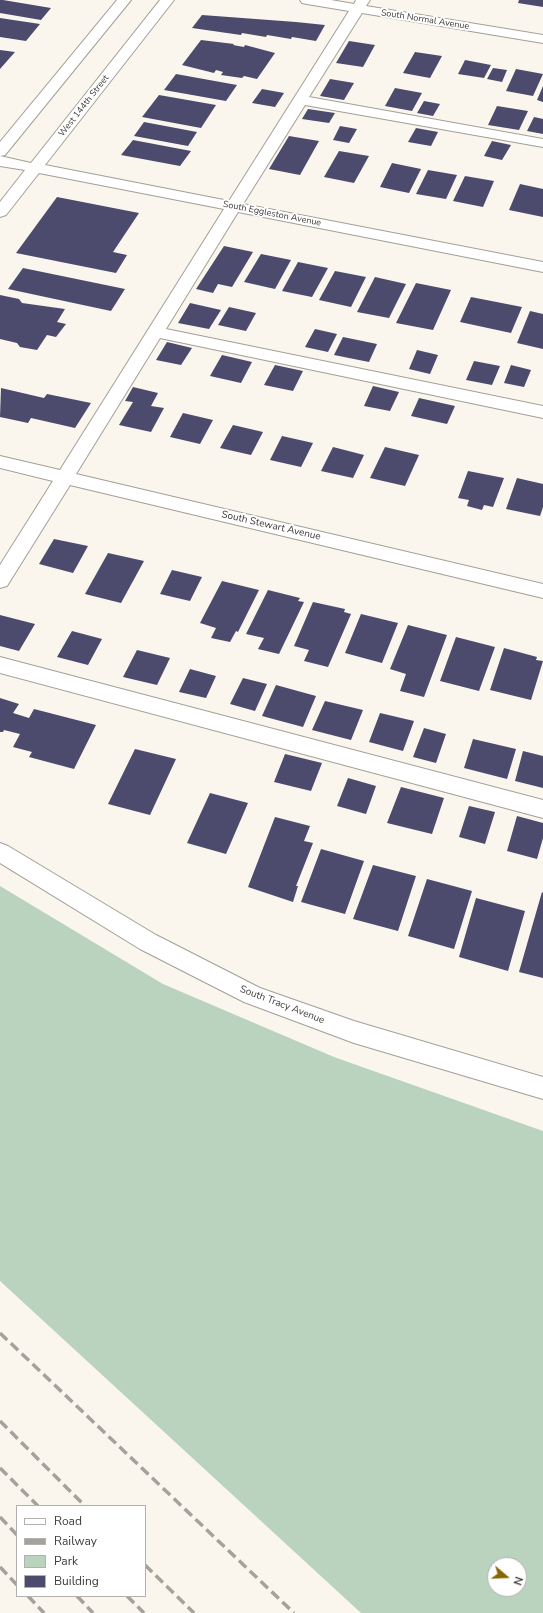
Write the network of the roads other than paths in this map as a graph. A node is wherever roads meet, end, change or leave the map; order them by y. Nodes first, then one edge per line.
1 (124, 0) edge
2 (167, 0) edge
3 (307, 0) edge
4 (360, 4) edge
5 (543, 39) edge
6 (300, 100) junction
7 (543, 143) edge
8 (0, 152) edge
9 (0, 161) edge
10 (35, 168) junction
11 (234, 207) junction
12 (0, 212) edge
13 (543, 267) edge
14 (156, 332) junction
15 (543, 412) edge
16 (0, 462) edge
17 (65, 477) junction
18 (0, 582) edge
19 (543, 591) edge
20 (0, 665) edge
21 (543, 809) edge
22 (0, 852) edge
23 (543, 1088) edge

1 - 8 street
2 - 10 street, West 144th Street
3 - 4 street, South Normal Avenue
4 - 5 street, South Normal Avenue
4 - 6 street
6 - 7 street
6 - 11 street
9 - 10 street, South Eggleston Avenue
10 - 11 street, South Eggleston Avenue
10 - 12 street, West 144th Street
11 - 13 street, South Eggleston Avenue
11 - 14 street
14 - 15 street
14 - 17 street
16 - 17 street, South Stewart Avenue
17 - 18 street
17 - 19 street, South Stewart Avenue
20 - 21 street
22 - 23 street, South Tracy Avenue

